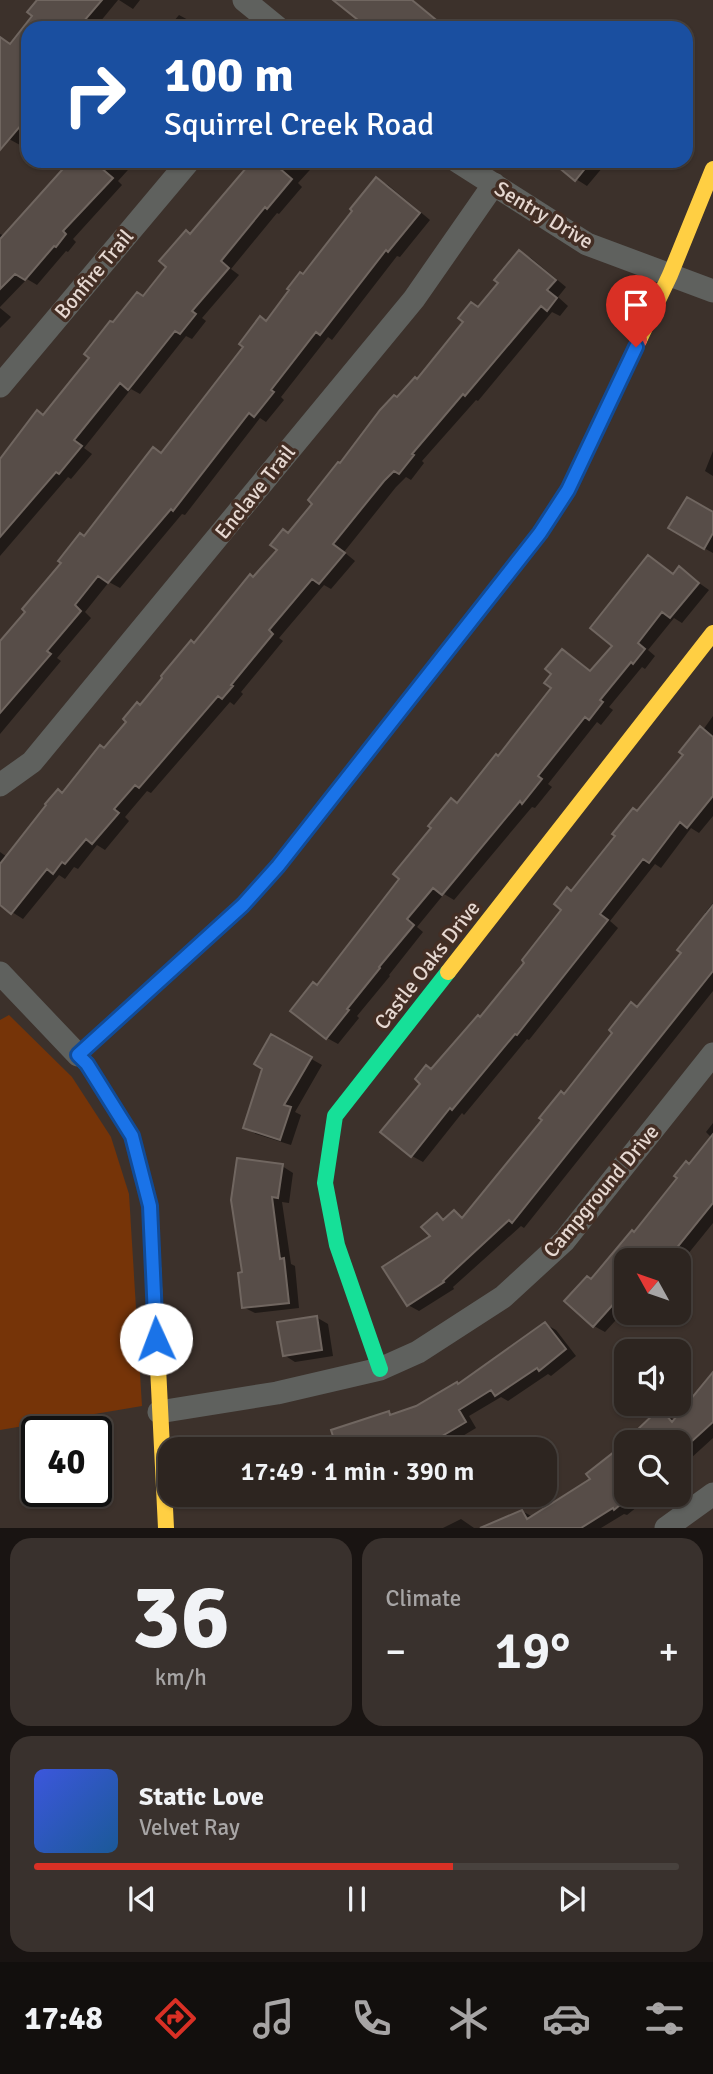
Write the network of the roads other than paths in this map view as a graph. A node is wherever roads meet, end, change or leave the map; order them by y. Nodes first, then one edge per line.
1 (244, 0) edge
2 (270, 21) edge
3 (183, 168) edge
4 (468, 168) edge
5 (713, 169) edge
6 (494, 184) junction
7 (670, 275) junction
8 (713, 291) edge
9 (0, 386) edge
10 (713, 633) edge
11 (0, 785) edge
12 (0, 972) edge
13 (713, 1054) edge
14 (78, 1055) junction
15 (380, 1369) junction
16 (159, 1412) junction
17 (713, 1494) edge
18 (166, 1528) edge
19 (666, 1528) edge

1 - 2 street
3 - 9 street, Bonfire Trail
4 - 6 street, Sentry Drive
5 - 7 street
6 - 7 street, Sentry Drive
6 - 11 street, Enclave Trail
7 - 8 street, Sentry Drive
7 - 14 street
10 - 15 street, Castle Oaks Drive
12 - 14 street
13 - 15 street, Campground Drive
14 - 16 street
15 - 16 street, Campground Drive
16 - 18 street
17 - 19 street

